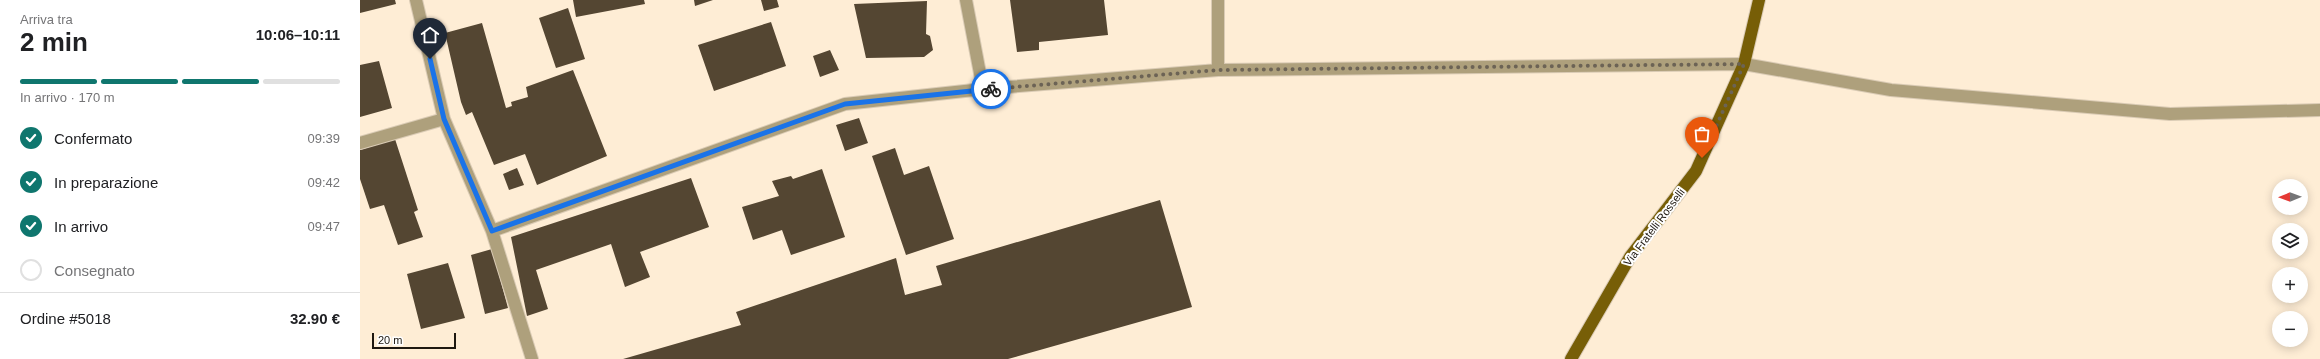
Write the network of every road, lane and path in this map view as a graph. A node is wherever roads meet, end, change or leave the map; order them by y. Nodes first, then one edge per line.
1 (416, 0) edge
2 (966, 0) edge
3 (1218, 0) edge
4 (1759, 0) edge
5 (1744, 64) junction
6 (1218, 70) junction
7 (983, 89) junction
8 (2320, 110) edge
9 (444, 119) junction
10 (360, 143) edge
11 (492, 231) junction
12 (532, 359) edge
13 (1570, 359) edge

1 - 9 street
2 - 7 street
3 - 6 street
4 - 5 main road, Via Fratelli Rosselli
5 - 6 street
5 - 8 street
5 - 13 main road, Via Fratelli Rosselli
6 - 7 street
7 - 11 street
9 - 10 street
9 - 11 street
11 - 12 street

